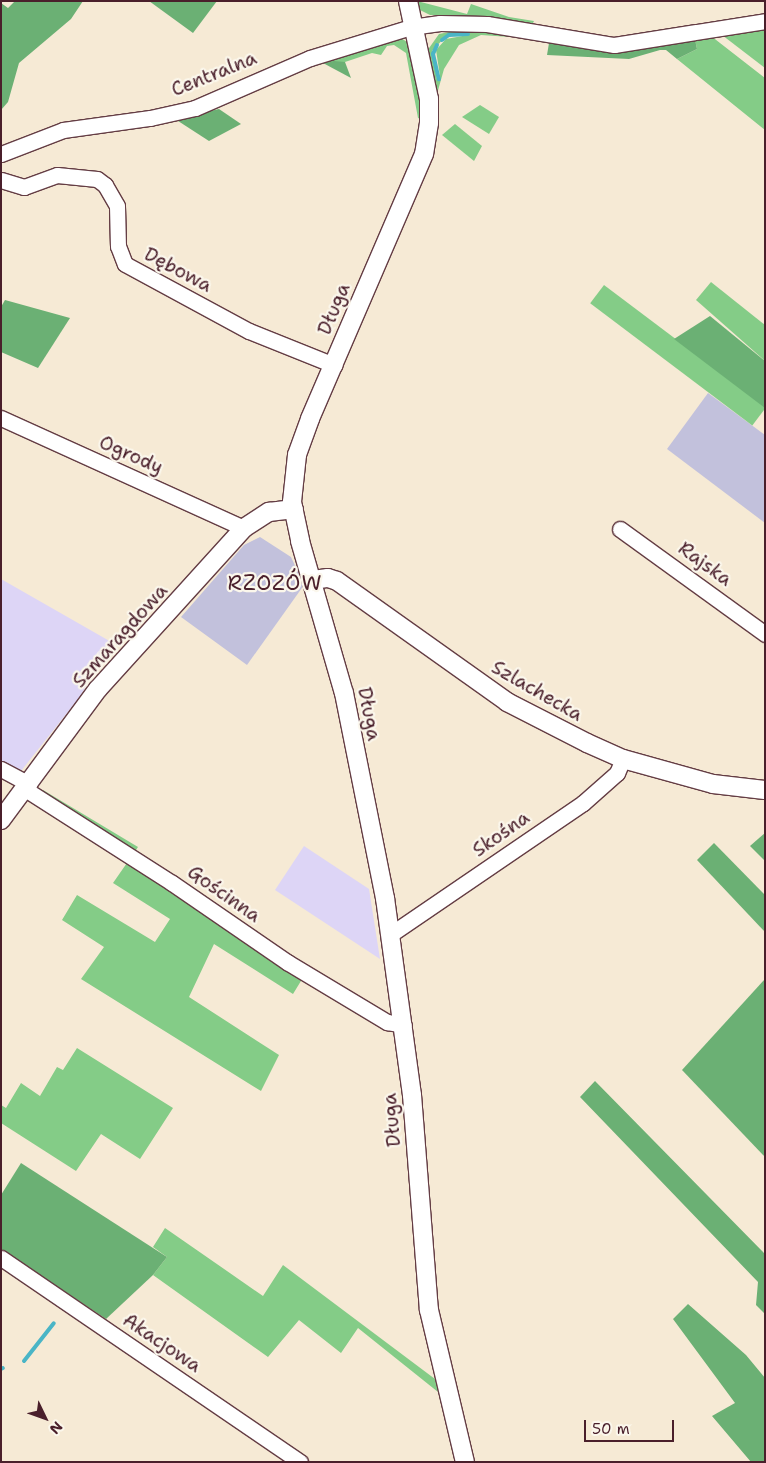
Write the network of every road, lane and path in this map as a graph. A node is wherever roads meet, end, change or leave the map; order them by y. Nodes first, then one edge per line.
1 (408, 1) edge
2 (765, 21) edge
3 (412, 27) junction
4 (1, 154) edge
5 (1, 180) edge
6 (334, 365) junction
7 (1, 418) edge
8 (294, 509) junction
9 (244, 528) junction
10 (620, 529) dead end
11 (313, 580) junction
12 (765, 634) edge
13 (623, 759) junction
14 (1, 769) edge
15 (27, 786) junction
16 (765, 790) edge
17 (1, 820) edge
18 (391, 934) junction
19 (404, 1024) junction
20 (1, 1258) edge
21 (300, 1462) edge
22 (464, 1462) edge

1 - 3 street, Długa
2 - 3 street, Centralna
3 - 4 street, Centralna
3 - 6 street, Długa
5 - 6 street, Dębowa
6 - 8 street, Długa
7 - 9 street, Ogrody
8 - 9 street, Szmaragdowa
8 - 11 street, Długa
9 - 15 street, Szmaragdowa
10 - 12 street, Rajska
11 - 13 street, Szlachecka
11 - 18 street, Długa
13 - 16 street, Szlachecka
13 - 18 street, Skośna
14 - 15 street, Gościnna
15 - 17 street, Szmaragdowa
15 - 19 street, Gościnna
18 - 19 street, Długa
19 - 22 street, Długa
20 - 21 street, Akacjowa

